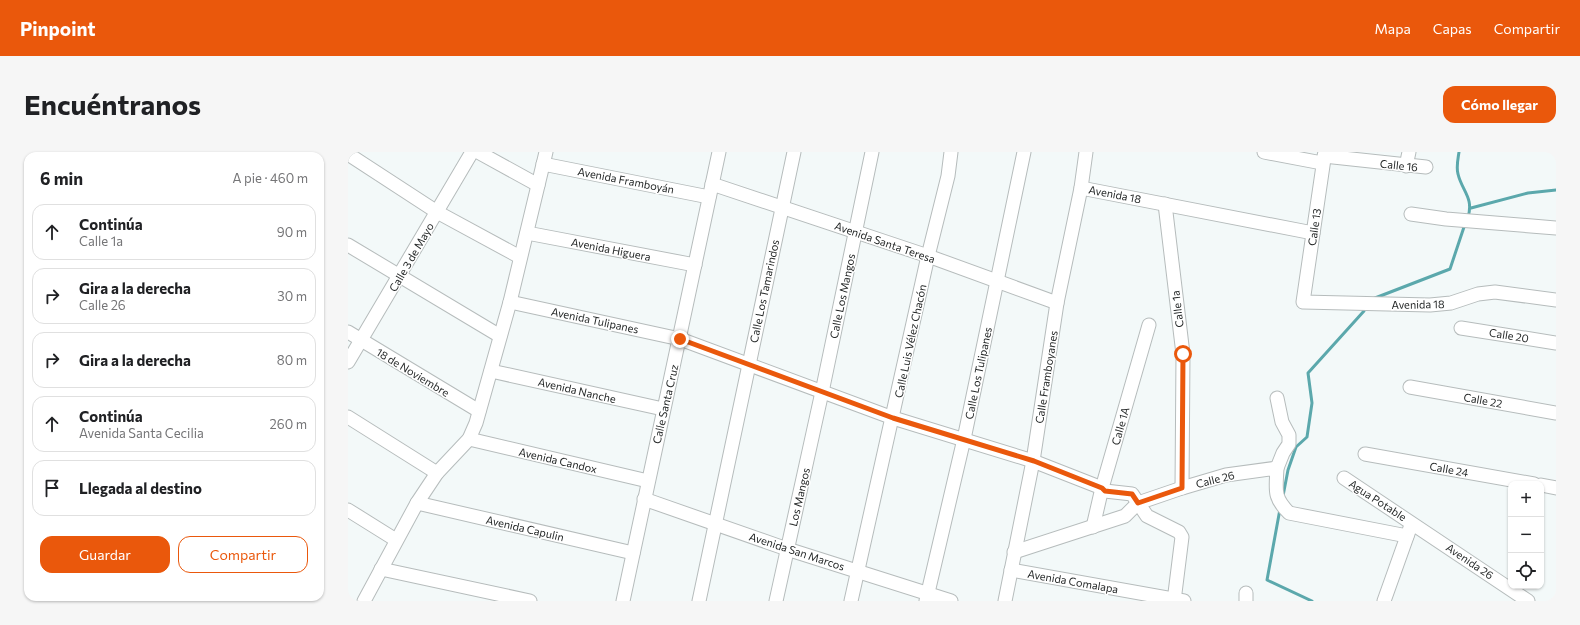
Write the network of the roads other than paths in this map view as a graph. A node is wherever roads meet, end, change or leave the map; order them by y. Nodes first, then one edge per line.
1 (472, 152) edge
2 (478, 152) edge
3 (719, 152) edge
4 (794, 152) edge
5 (872, 152) edge
6 (951, 152) edge
7 (1024, 152) edge
8 (1086, 152) edge
9 (1264, 152) edge
10 (1409, 152) edge
11 (348, 154) edge
12 (1324, 157) edge
13 (544, 158) edge
14 (1406, 166) junction
15 (1426, 168) dead end
16 (538, 185) junction
17 (1081, 188) junction
18 (710, 190) junction
19 (1165, 204) junction
20 (782, 206) junction
21 (437, 212) junction
22 (1411, 214) dead end
23 (1556, 228) edge
24 (855, 232) junction
25 (527, 233) junction
26 (1313, 233) junction
27 (348, 245) edge
28 (928, 256) junction
29 (520, 257) junction
30 (695, 265) junction
31 (399, 277) junction
32 (997, 281) junction
33 (1556, 300) edge
34 (510, 302) junction
35 (1303, 302) joint
36 (1057, 303) junction
37 (1149, 325) dead end
38 (1461, 328) dead end
39 (348, 332) edge
40 (500, 336) junction
41 (680, 339) junction
42 (361, 340) junction
43 (1556, 343) edge
44 (348, 362) edge
45 (749, 364) junction
46 (491, 371) junction
47 (1410, 387) dead end
48 (822, 392) junction
49 (1277, 398) dead end
50 (663, 409) junction
51 (479, 411) junction
52 (1556, 413) edge
53 (348, 417) edge
54 (893, 418) junction
55 (469, 439) junction
56 (964, 439) junction
57 (1365, 454) dead end
58 (1034, 461) junction
59 (1276, 468) junction
60 (437, 473) junction
61 (1344, 478) dead end
62 (648, 481) junction
63 (1517, 481) edge
64 (1544, 486) edge
65 (1102, 488) junction
66 (1182, 488) junction
67 (1556, 488) edge
68 (644, 499) junction
69 (417, 503) junction
70 (1138, 503) junction
71 (348, 510) edge
72 (1412, 522) junction
73 (716, 524) junction
74 (1093, 527) junction
75 (1407, 536) junction
76 (396, 540) junction
77 (787, 549) junction
78 (1014, 552) junction
79 (633, 553) junction
80 (381, 569) junction
81 (1011, 570) junction
82 (858, 571) junction
83 (927, 597) edge
84 (364, 601) edge
85 (530, 601) edge
86 (623, 601) edge
87 (699, 601) edge
88 (776, 601) edge
89 (851, 601) edge
90 (951, 601) edge
91 (1005, 601) edge
92 (1177, 601) edge
93 (1384, 601) edge
94 (1528, 601) edge

1 - 21 street, Calle 3 de Mayo
2 - 16 street
3 - 18 street, Calle Santa Cruz
4 - 20 street, Calle Los Tamarindos
5 - 24 street, Calle Los Mangos
6 - 28 street, Calle Luis Vélez Chacón
7 - 32 street, Calle Los Tulipanes
8 - 17 street, Calle Framboyanes
9 - 12 street, Calle 16
10 - 14 street
11 - 21 street
12 - 14 street, Calle 16
12 - 26 street, Calle 13
13 - 16 street
13 - 18 street, Avenida Framboyán
14 - 15 street, Calle 16
16 - 25 street
17 - 19 street, Avenida 18
17 - 36 street, Calle Framboyanes
18 - 20 street, Avenida Santa Teresa
18 - 30 street, Calle Santa Cruz
19 - 26 street, Avenida 18
19 - 66 street, Calle 1a
20 - 24 street, Avenida Santa Teresa
20 - 45 street, Calle Los Tamarindos
21 - 29 street
21 - 31 street, Calle 3 de Mayo
22 - 23 street
24 - 28 street, Avenida Santa Teresa
24 - 48 street, Calle Los Mangos
25 - 29 street
25 - 30 street, Avenida Higuera
26 - 35 street, Calle 13
27 - 31 street
28 - 32 street, Avenida Santa Teresa
28 - 54 street, Calle Luis Vélez Chacón
29 - 34 street
30 - 41 street, Calle Santa Cruz
31 - 40 street
31 - 42 street, Calle 3 de Mayo
32 - 36 street, Avenida Santa Teresa
32 - 56 street, Calle Los Tulipanes
33 - 35 street, Avenida 18
34 - 40 street
34 - 41 street, Avenida Tulipanes
36 - 58 street, Calle Framboyanes
37 - 65 street, Calle 1A
38 - 43 street, Calle 20
39 - 42 street, 18 de Noviembre
40 - 46 street
41 - 45 street, Avenida Tulipanes
41 - 50 street, Calle Santa Cruz
42 - 44 street, Calle 3 de Mayo
42 - 51 street, 18 de Noviembre
45 - 48 street, Avenida Tulipanes
45 - 73 street, Calle Los Tamarindos
46 - 50 street, Avenida Nanche
46 - 51 street
47 - 52 street, Calle 22
48 - 54 street, Avenida Tulipanes
48 - 77 street, Los Mangos
49 - 59 street
50 - 62 street, Calle Santa Cruz
51 - 55 street
53 - 60 street
54 - 56 street, Avenida Tulipanes
54 - 82 street, Calle Luis Vélez Chacón
55 - 60 street
55 - 62 street, Avenida Candox
56 - 58 street, Avenida Tulipanes
56 - 83 street, Calle Los Tulipanes
57 - 63 street, Calle 24
58 - 65 street, Avenida Tulipanes
58 - 78 street, Calle Framboyanes
59 - 66 street, Calle 26
59 - 75 street
60 - 69 street
61 - 72 street, Agua Potable
62 - 68 street, Calle Santa Cruz
64 - 67 street
65 - 70 street, Avenida Tulipanes
65 - 74 street, Calle 1A
66 - 70 street, Calle 26
68 - 73 street, Avenida San Marcos
68 - 79 street, Calle Santa Cruz
69 - 76 street
69 - 79 street, Avenida Capulin
70 - 74 street, Calle 26
70 - 92 street, Avenida Tulipanes
71 - 76 street
72 - 75 street
72 - 94 street, Avenida 26
73 - 77 street, Avenida San Marcos
73 - 87 street, Calle Los Tamarindos
74 - 78 street, Calle 26
75 - 93 street
76 - 80 street
77 - 82 street, Avenida San Marcos
77 - 88 street, Los Mangos
78 - 81 street, Calle Framboyanes
79 - 86 street, Calle Santa Cruz
80 - 84 street
80 - 85 street
81 - 91 street, Calle Framboyanes
81 - 92 street, Avenida Comalapa
82 - 83 street, Avenida San Marcos
82 - 89 street, Calle Luis Vélez Chacón
83 - 90 street, Avenida San Marcos

